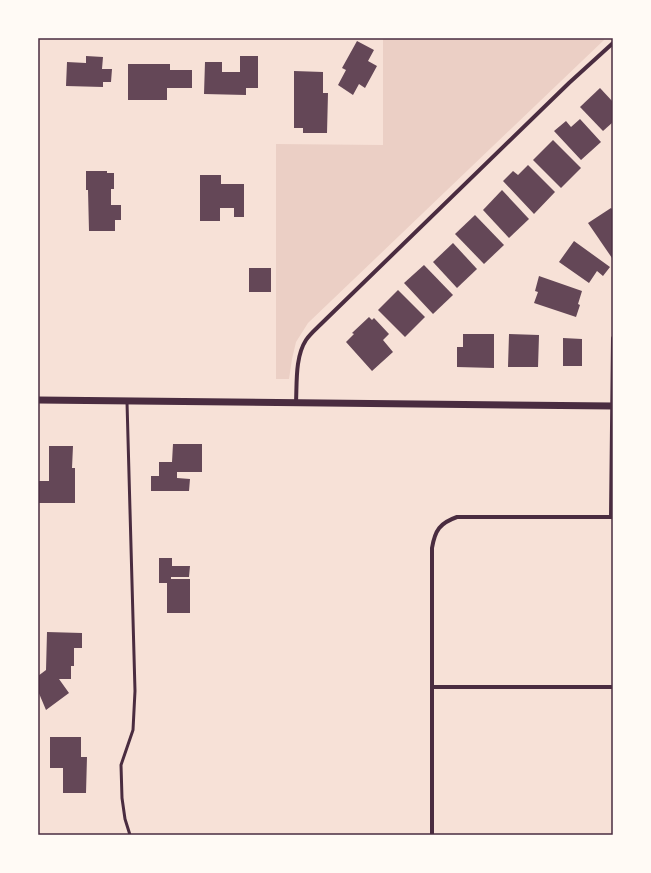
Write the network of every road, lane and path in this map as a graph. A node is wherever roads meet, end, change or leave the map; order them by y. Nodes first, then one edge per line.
1 (613, 43) edge
2 (613, 338) edge
3 (38, 400) edge
4 (127, 401) junction
5 (296, 402) junction
6 (612, 406) edge
7 (612, 517) edge
8 (432, 687) junction
9 (613, 687) edge
10 (130, 835) edge
11 (432, 835) edge

1 - 5 street
2 - 6 street
3 - 4 street
4 - 5 street
4 - 10 lane
5 - 6 street
6 - 7 street
7 - 8 street
8 - 9 street
8 - 11 street

